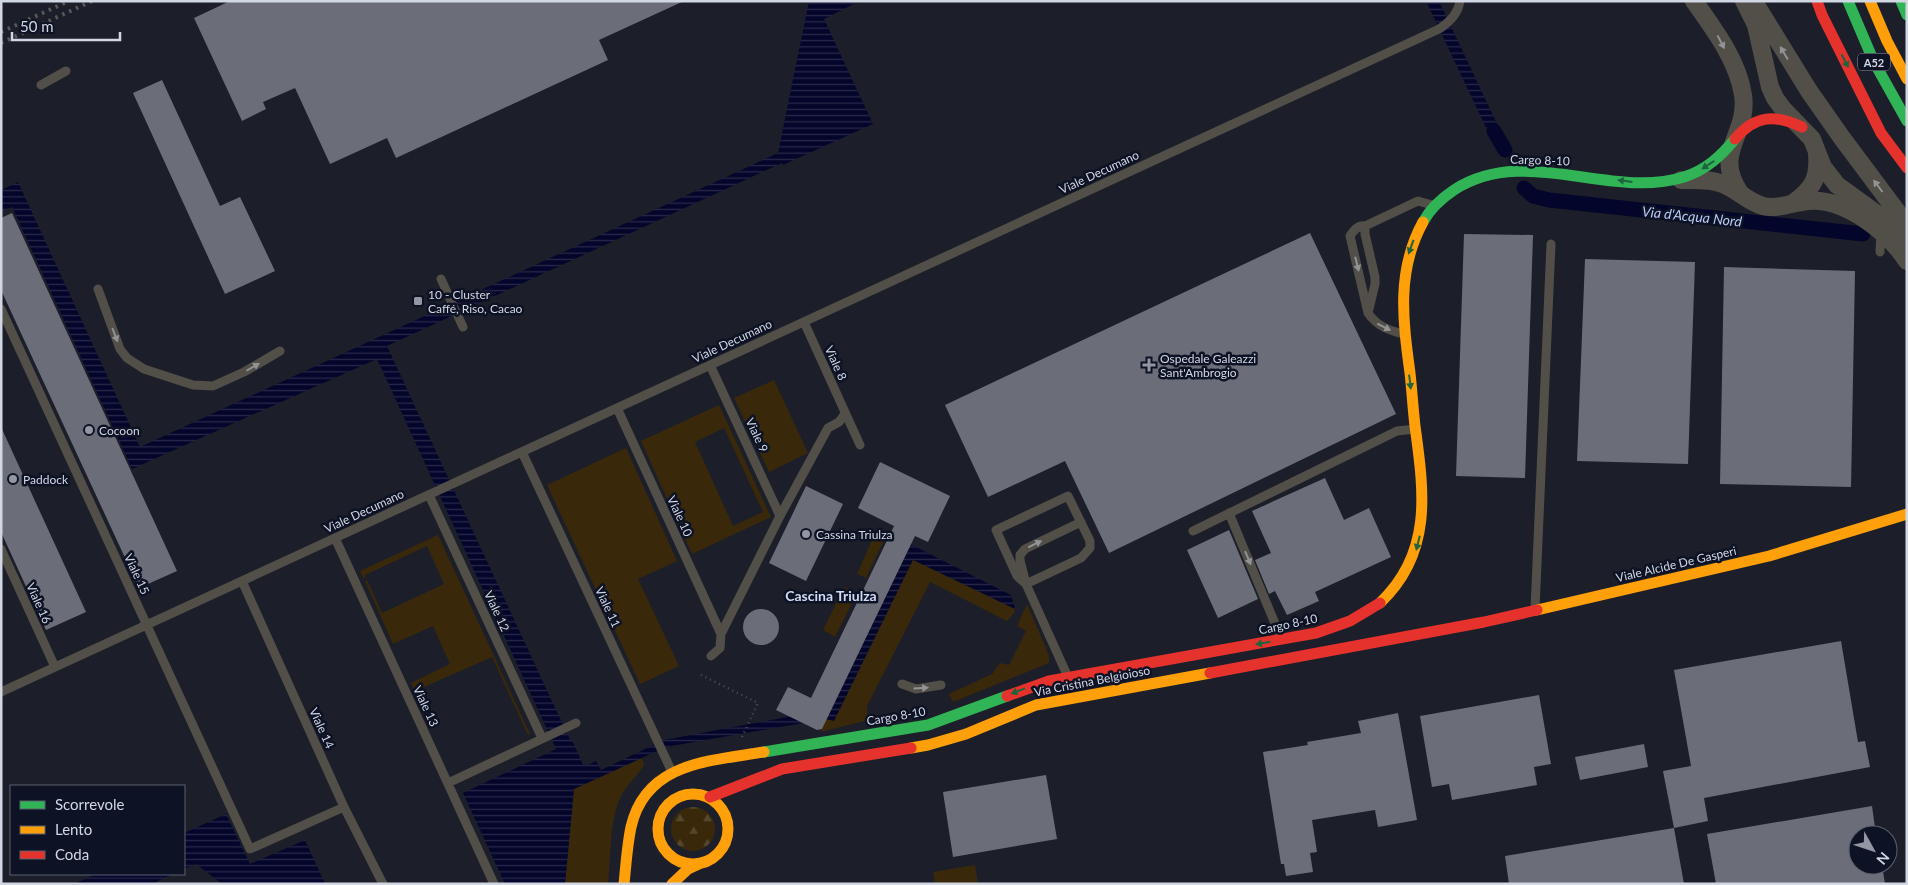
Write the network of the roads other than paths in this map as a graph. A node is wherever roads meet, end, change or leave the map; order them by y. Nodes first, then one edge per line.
1 (1460, 1) edge
2 (1694, 1) edge
3 (1744, 1) edge
4 (1754, 1) edge
5 (1817, 1) edge
6 (1848, 1) edge
7 (1870, 1) edge
8 (1901, 1) edge
9 (1907, 15) edge
10 (66, 71) dead end
11 (1907, 80) edge
12 (41, 85) dead end
13 (1907, 120) edge
14 (1802, 127) junction
15 (1735, 139) junction
16 (1818, 153) junction
17 (1907, 168) edge
18 (1673, 180) junction
19 (1740, 193) junction
20 (1793, 203) junction
21 (1435, 206) junction
22 (1907, 225) edge
23 (1366, 226) junction
24 (1880, 231) junction
25 (1907, 239) edge
26 (1551, 244) dead end
27 (1880, 252) dead end
28 (1907, 261) edge
29 (441, 279) dead end
30 (98, 290) dead end
31 (1, 308) edge
32 (1368, 313) junction
33 (804, 322) junction
34 (463, 327) dead end
35 (1404, 334) junction
36 (280, 351) dead end
37 (710, 365) junction
38 (617, 408) junction
39 (846, 414) junction
40 (1416, 429) junction
41 (860, 446) dead end
42 (522, 452) junction
43 (429, 494) junction
44 (1229, 514) junction
45 (1907, 514) edge
46 (780, 516) junction
47 (1081, 522) junction
48 (1193, 531) dead end
49 (335, 538) junction
50 (1, 549) edge
51 (242, 581) junction
52 (1026, 584) junction
53 (1535, 611) junction
54 (147, 625) junction
55 (1449, 629) joint
56 (721, 634) junction
57 (1281, 640) junction
58 (711, 656) dead end
59 (55, 667) junction
60 (1068, 678) junction
61 (902, 684) dead end
62 (941, 685) dead end
63 (1, 692) edge
64 (576, 723) dead end
65 (542, 738) junction
66 (672, 772) junction
67 (448, 783) junction
68 (747, 784) junction
69 (710, 798) junction
70 (344, 807) junction
71 (728, 823) junction
72 (665, 850) junction
73 (701, 863) junction
74 (665, 874) edge
75 (383, 884) edge
76 (494, 884) edge
77 (624, 884) edge
78 (672, 884) edge

1 - 33 lane, Viale Decumano
2 -> 15 street
3 - 14 street
22 -> 4 street
5 -> 17 main road
6 - 13 main road, A52
7 - 11 main road, A52
8 - 9 main road
10 - 12 lane
14 - 15 main road
14 - 16 street
15 -> 18 main road, Cargo 8-10
15 - 19 street
16 - 20 street
16 - 25 street
18 - 19 street
18 -> 21 main road, Cargo 8-10
19 - 20 street
20 - 24 street
21 - 23 lane
21 -> 35 main road, Cargo 8-10
23 - 32 lane
23 -> 32 lane
24 - 27 lane
24 - 28 street
26 - 53 lane
29 - 34 lane
30 -> 36 lane
31 - 54 lane, Viale 15
32 -> 35 lane
33 - 37 lane, Viale Decumano
33 - 39 lane, Viale 8
35 -> 40 main road, Cargo 8-10
37 - 38 lane, Viale Decumano
37 - 46 lane, Viale 9
38 - 42 lane, Viale Decumano
38 - 56 lane, Viale 10
39 - 41 lane, Viale 8
39 - 46 lane
40 - 44 lane
40 -> 57 main road, Cargo 8-10
42 - 43 lane, Viale Decumano
42 - 66 lane, Viale 11
43 - 49 lane, Viale Decumano
43 - 65 lane, Viale 12
44 - 48 lane
44 -> 57 lane
45 - 53 main road, Viale Alcide De Gasperi
46 - 56 lane
52 -> 47 lane
47 - 52 lane
47 - 52 lane
49 - 51 lane, Viale Decumano
49 - 67 lane, Viale 13
50 - 59 lane, Viale 16
51 - 54 lane, Viale Decumano
51 - 70 lane, Viale 14
52 - 60 lane
53 - 55 main road, Viale Alcide De Gasperi
54 - 59 lane, Viale Decumano
54 - 70 lane, Viale 15
55 - 68 main road, Via Cristina Belgioioso
56 - 58 lane
57 -> 60 main road, Cargo 8-10
59 - 63 lane, Viale Decumano
60 -> 66 main road, Cargo 8-10
61 -> 62 lane
64 - 65 lane
65 - 67 lane
66 - 77 main road, Cargo 8-10
67 - 76 lane, Viale 13
68 - 69 main road, Via Cristina Belgioioso
68 - 71 main road, Via Cristina Belgioioso
69 - 71 main road
69 - 72 main road
70 - 75 lane, Viale 14
71 - 73 main road
72 - 73 main road
72 - 74 main road
73 - 78 main road

